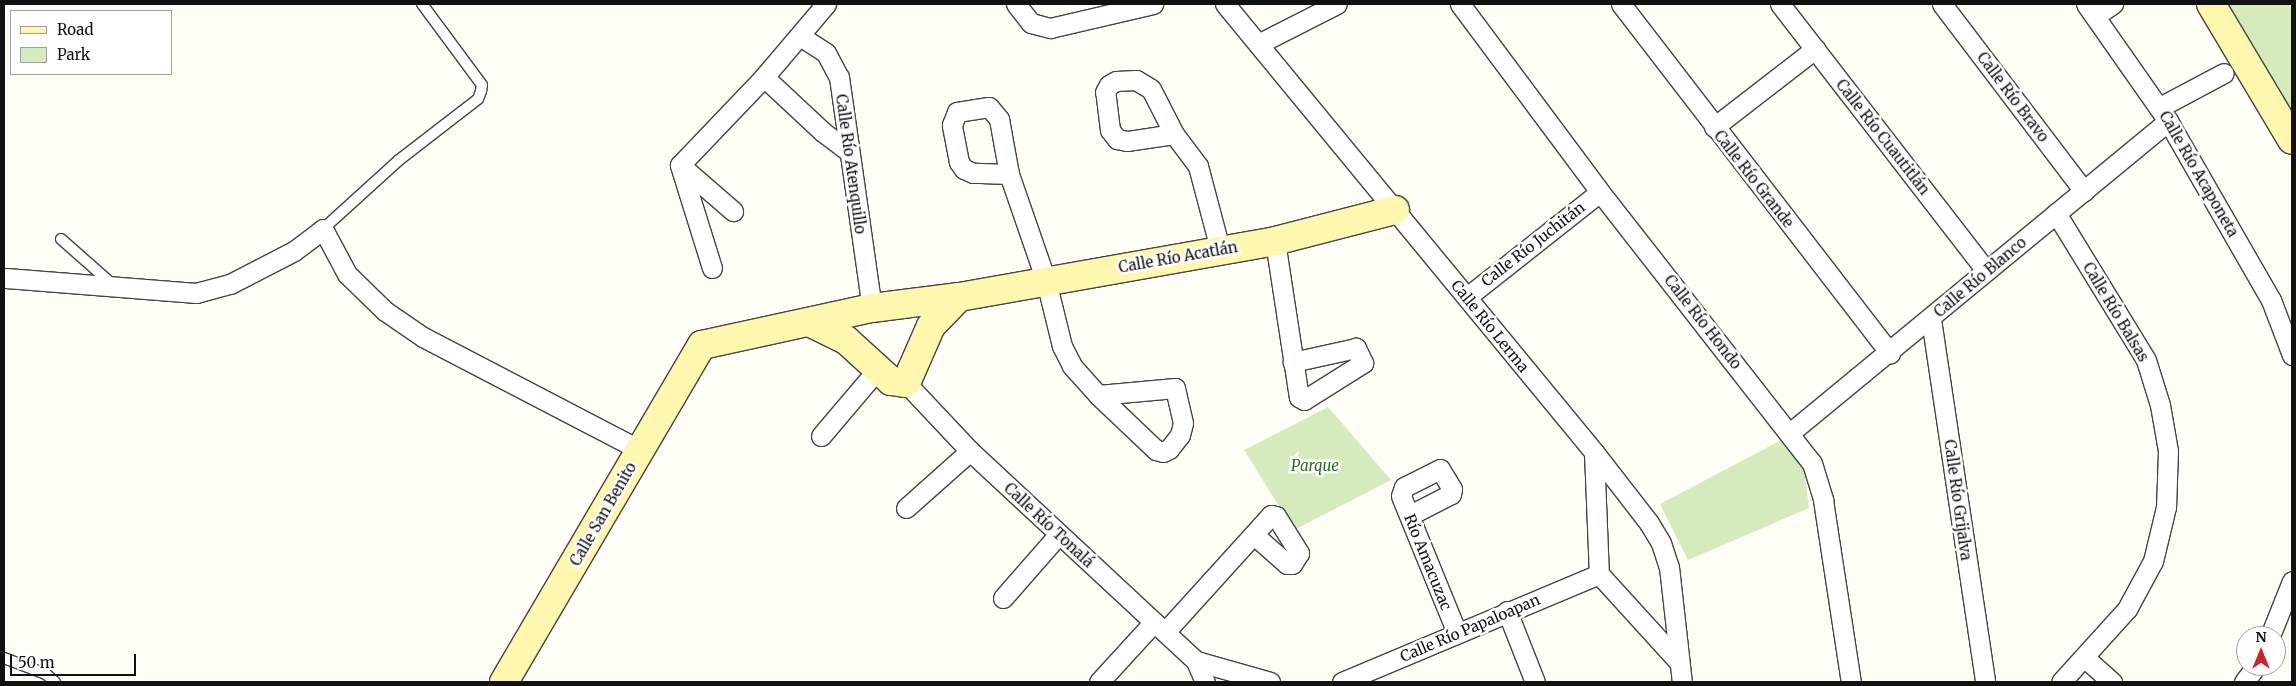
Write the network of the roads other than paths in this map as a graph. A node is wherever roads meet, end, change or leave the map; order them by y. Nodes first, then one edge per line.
1 (422, 4) edge
2 (826, 4) edge
3 (1016, 4) edge
4 (1153, 4) edge
5 (1225, 4) edge
6 (1337, 4) edge
7 (1460, 4) edge
8 (1621, 4) edge
9 (1780, 4) edge
10 (1942, 4) edge
11 (2113, 4) edge
12 (2211, 4) edge
13 (2090, 10) edge
14 (800, 36) junction
15 (1260, 43) junction
16 (1815, 49) junction
17 (2224, 73) dead end
18 (764, 77) junction
19 (2164, 114) junction
20 (1714, 127) junction
21 (2289, 133) edge
22 (1174, 134) dead end
23 (847, 150) junction
24 (680, 165) junction
25 (1009, 174) dead end
26 (2084, 191) junction
27 (1600, 192) junction
28 (1396, 210) junction
29 (733, 211) dead end
30 (2056, 213) junction
31 (323, 229) junction
32 (62, 239) dead end
33 (1275, 240) junction
34 (1220, 250) junction
35 (712, 268) dead end
36 (1986, 271) junction
37 (6, 278) dead end
38 (1046, 281) junction
39 (115, 286) junction
40 (959, 297) junction
41 (1466, 297) junction
42 (914, 302) junction
43 (1931, 319) junction
44 (856, 321) junction
45 (931, 326) junction
46 (1890, 353) junction
47 (2292, 355) edge
48 (1294, 362) dead end
49 (877, 370) junction
50 (906, 383) junction
51 (1098, 395) junction
52 (1791, 432) junction
53 (821, 436) dead end
54 (640, 450) junction
55 (970, 451) junction
56 (1594, 452) junction
57 (906, 508) dead end
58 (1410, 515) junction
59 (1059, 534) junction
60 (1254, 535) dead end
61 (1599, 574) junction
62 (2292, 581) edge
63 (1003, 598) dead end
64 (1507, 611) junction
65 (2274, 626) edge
66 (1159, 627) junction
67 (1457, 633) junction
68 (2084, 657) junction
69 (4, 658) edge
70 (1196, 661) junction
71 (1679, 662) junction
72 (55, 682) edge
73 (504, 682) edge
74 (1099, 682) edge
75 (1205, 682) edge
76 (1270, 682) edge
77 (1342, 682) edge
78 (1535, 682) edge
79 (1682, 682) edge
80 (1851, 682) edge
81 (1985, 682) edge
82 (2061, 682) edge
83 (2112, 682) edge

1 - 31 lane
2 - 14 street
3 - 4 street
5 - 15 street, Calle Río Lerma
6 - 15 street
7 - 27 street, Calle Río Hondo
8 - 20 street, Calle Río Grande
9 - 16 street, Calle Río Cuautitlán
10 - 26 street, Calle Río Bravo
11 - 13 street
12 - 21 street
13 - 19 street, Calle Río Acaponeta
14 - 18 street
14 - 23 street, Calle Río Atenquillo
15 - 28 street, Calle Río Lerma
16 - 20 street
16 - 36 street, Calle Río Cuautitlán
17 - 19 street, Calle Río Blanco
18 - 23 street
18 - 24 street
19 - 26 street, Calle Río Blanco
19 - 47 street, Calle Río Acaponeta
20 - 46 street, Calle Río Grande
22 - 34 street
23 - 44 street, Calle Río Atenquillo
24 - 29 street
24 - 35 street
25 - 38 street
26 - 30 street, Calle Río Blanco
27 - 41 street, Calle Río Juchitán
27 - 52 street, Calle Río Hondo
28 - 33 street, Calle Río Acatlán
28 - 41 street, Calle Río Lerma
30 - 36 street, Calle Río Blanco
30 - 68 street, Calle Río Balsas
31 - 39 street
31 - 54 street
32 - 39 lane
33 - 34 street, Calle Río Acatlán
33 - 48 street
34 - 38 street, Calle Río Acatlán
36 - 43 street, Calle Río Blanco
37 - 39 street
38 - 40 street, Calle Río Acatlán
38 - 51 street
40 - 42 street, Calle Río Acatlán
40 - 45 street
41 - 56 street, Calle Río Lerma
42 - 44 street, Calle Río Acatlán
42 - 45 street
43 - 46 street, Calle Río Blanco
43 - 81 street, Calle Río Grijalva
44 - 49 street
44 - 54 street, Calle San Benito
45 - 50 street
46 - 52 street, Calle Río Blanco
49 - 50 street
49 - 53 street
50 - 55 street, Calle Río Tonalá
51 - 51 street
52 - 80 street, Calle Río Hondo
54 - 73 street, Calle San Benito
55 - 57 street
55 - 59 street, Calle Río Tonalá
56 - 61 street
56 - 71 street, Calle Río Lerma
58 - 58 street, Río Amacuzac
58 - 67 street, Río Amacuzac
59 - 63 street
59 - 66 street, Calle Río Tonalá
60 - 66 street
61 - 64 street, Calle Río Papaloapan
61 - 71 street
62 - 65 street
64 - 67 street, Calle Río Papaloapan
64 - 78 street
66 - 70 street, Calle Río Tonalá
66 - 74 street
67 - 77 street, Calle Río Papaloapan
68 - 82 street, Calle Río Balsas
68 - 83 street
69 - 72 lane
70 - 75 street, Calle Río Tonalá
70 - 76 street, Calle Río Tonalá
71 - 79 street, Calle Río Lerma

